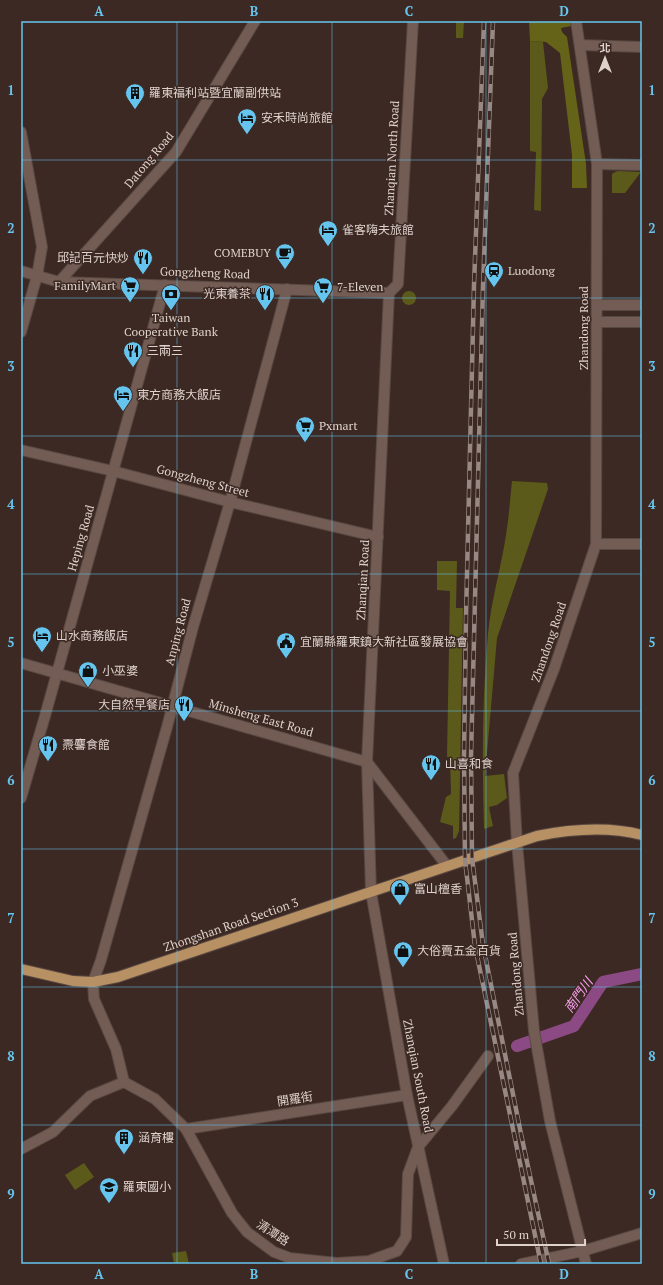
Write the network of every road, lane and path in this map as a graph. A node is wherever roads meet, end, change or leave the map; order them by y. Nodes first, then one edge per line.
1 (255, 21) edge
2 (413, 21) edge
3 (576, 21) edge
4 (580, 45) junction
5 (642, 47) edge
6 (21, 132) edge
7 (597, 164) junction
8 (642, 165) edge
9 (21, 271) edge
10 (37, 276) junction
11 (59, 282) junction
12 (165, 285) junction
13 (287, 289) junction
14 (389, 293) junction
15 (597, 305) junction
16 (642, 305) edge
17 (597, 322) junction
18 (642, 322) edge
19 (21, 332) edge
20 (21, 450) edge
21 (113, 471) junction
22 (230, 502) junction
23 (378, 537) junction
24 (596, 544) junction
25 (642, 544) edge
26 (21, 663) edge
27 (57, 674) junction
28 (172, 706) junction
29 (367, 762) junction
30 (21, 798) edge
31 (642, 835) edge
32 (517, 843) junction
33 (447, 866) junction
34 (371, 892) junction
35 (21, 969) edge
36 (93, 982) junction
37 (488, 1056) dead end
38 (124, 1082) junction
39 (407, 1094) junction
40 (186, 1129) junction
41 (418, 1147) junction
42 (21, 1149) edge
43 (642, 1233) edge
44 (583, 1251) junction
45 (290, 1261) edge
46 (444, 1264) edge
47 (521, 1264) edge
48 (586, 1264) edge

1 - 11 street, Datong Road
2 - 14 street, Zhanqian North Road
3 - 4 street, Zhandong Road
4 - 5 street
4 - 7 street, Zhandong Road
6 - 10 street
7 - 8 street
7 - 15 street, Zhandong Road
9 - 10 street, Gongzheng Road
10 - 11 street, Gongzheng Road
10 - 19 street
11 - 12 street, Gongzheng Road
12 - 13 street, Gongzheng Road
12 - 21 street, Heping Road
13 - 14 street, Gongzheng Road
13 - 22 street, Anping Road
14 - 23 street, Zhanqian Road
15 - 16 street
15 - 17 street, Zhandong Road
17 - 18 street
17 - 24 street, Zhandong Road
20 - 21 street, Gongzheng Street
21 - 22 street, Gongzheng Street
21 - 27 street, Heping Road
22 - 23 street, Gongzheng Street
22 - 28 street, Anping Road
23 - 29 street, Zhanqian Road
24 - 25 street
24 - 32 street, Zhandong Road
26 - 27 street, Minsheng East Road
27 - 28 street, Minsheng East Road
27 - 30 street, Heping Road
28 - 29 street, Minsheng East Road
28 - 36 street, Anping Road
29 - 33 street
29 - 34 street, Zhanqian Road
31 - 32 main road, Zhongshan Road Section 3
32 - 33 main road, Zhongshan Road Section 3
32 - 44 street, Zhandong Road
33 - 34 main road, Zhongshan Road Section 3
34 - 36 main road, Zhongshan Road Section 3
34 - 39 street, Zhanqian South Road
35 - 36 main road, Zhongshan Road Section 3
36 - 38 street
37 - 41 street
38 - 40 street, 清潭路
38 - 42 street
39 - 40 street, 開羅街
39 - 41 street, Zhanqian South Road
40 - 45 street, 清潭路
41 - 45 street, 清潭路
41 - 46 street, Zhanqian South Road
43 - 44 street
44 - 47 street
44 - 48 street, Zhandong Road

